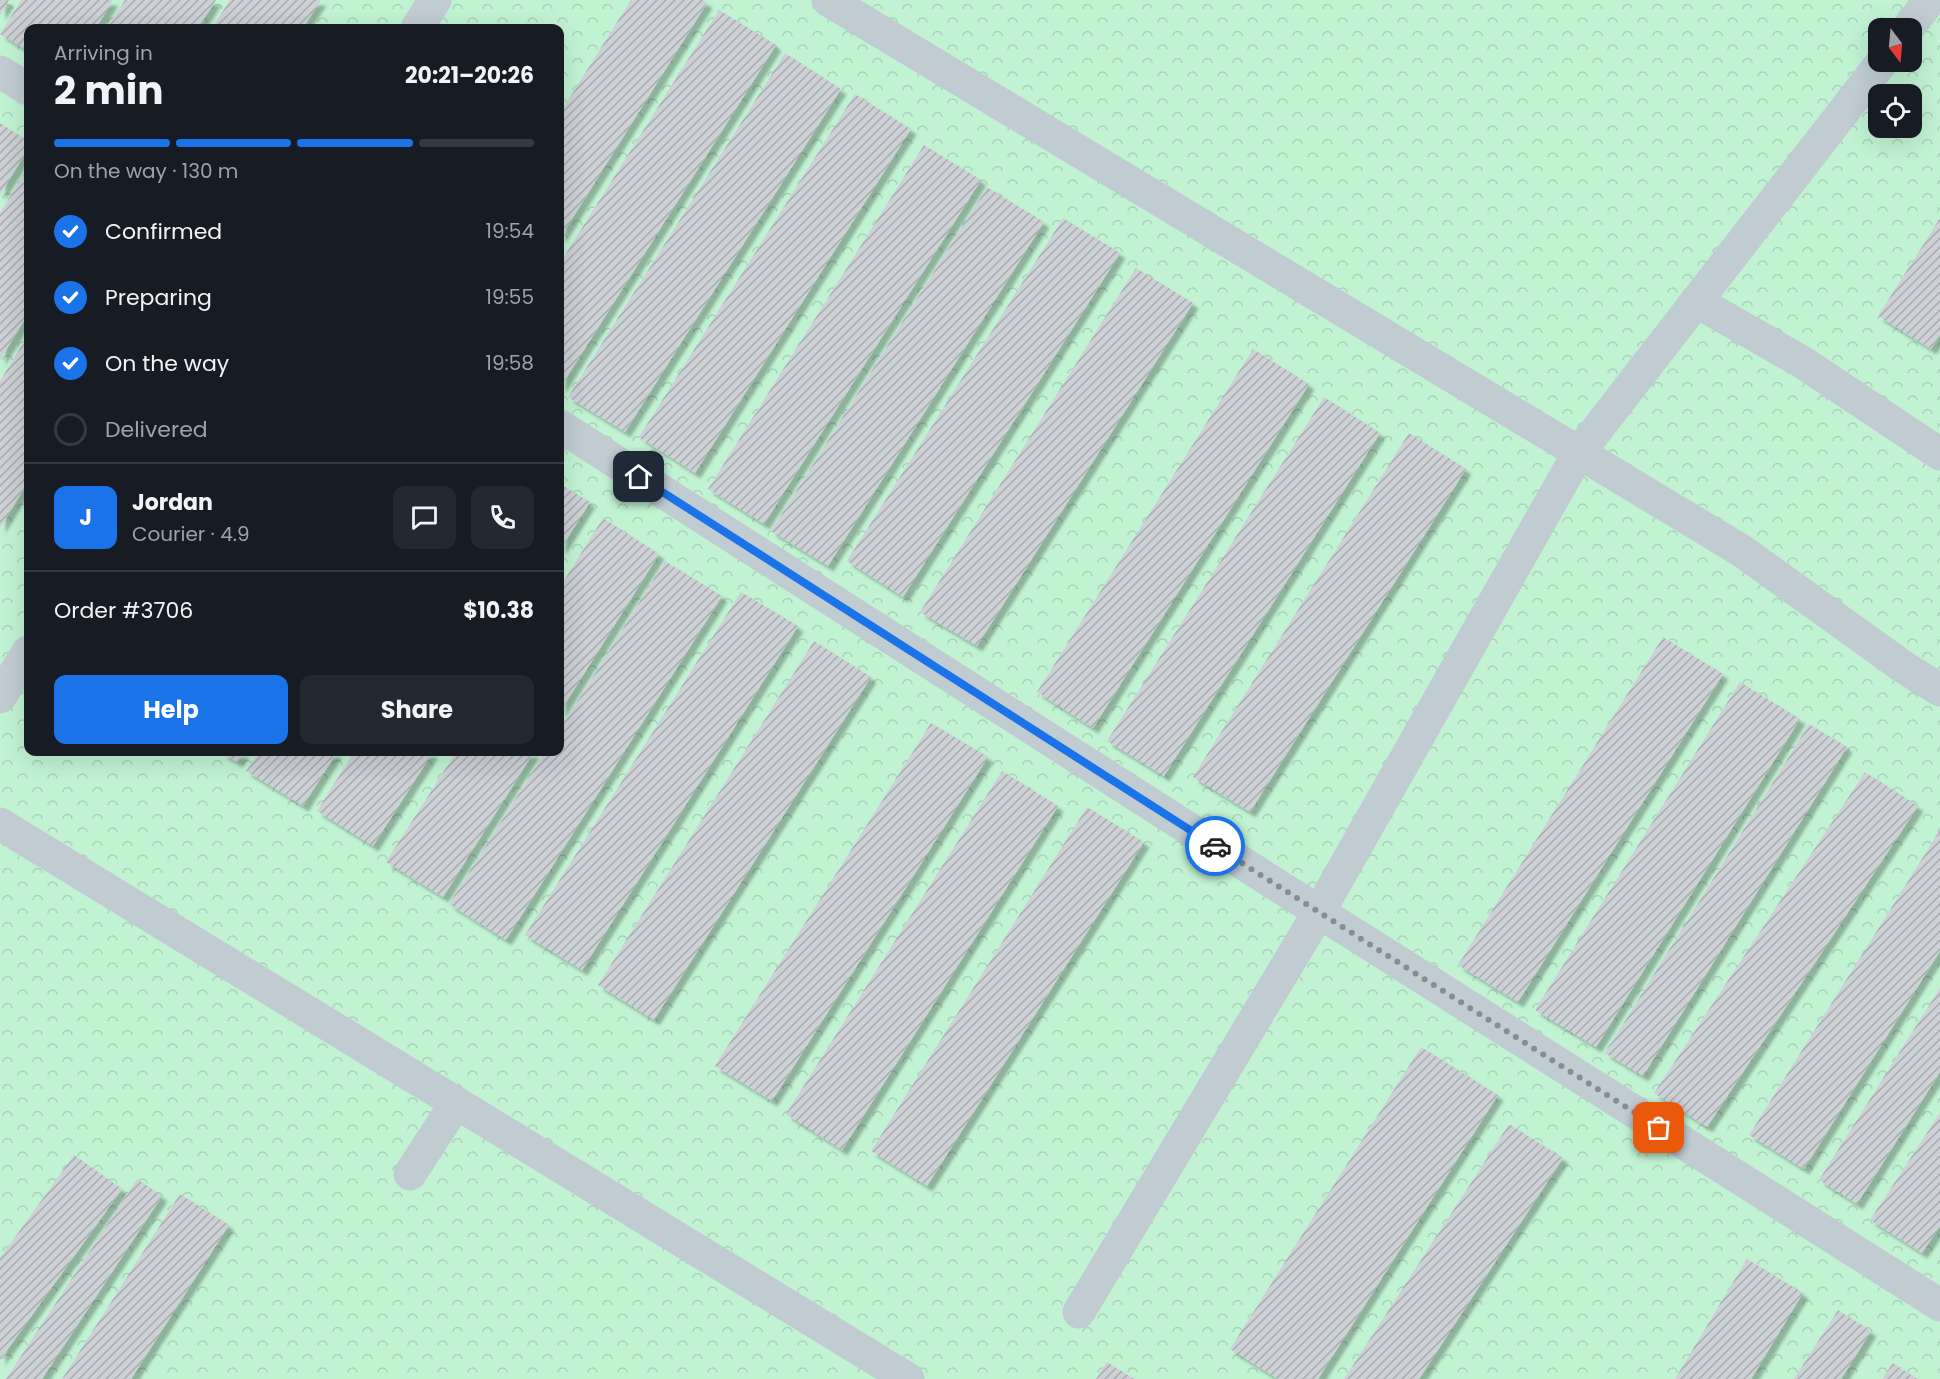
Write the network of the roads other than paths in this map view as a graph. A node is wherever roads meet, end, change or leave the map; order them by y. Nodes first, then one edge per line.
1 (435, 0) edge
2 (828, 0) edge
3 (1930, 0) edge
4 (1916, 18) edge
5 (420, 24) edge
6 (0, 72) edge
7 (1874, 72) edge
8 (24, 87) edge
9 (1696, 301) junction
10 (564, 429) edge
11 (1578, 454) junction
12 (1940, 454) edge
13 (24, 659) edge
14 (1940, 690) edge
15 (0, 698) edge
16 (0, 824) edge
17 (1318, 912) junction
18 (456, 1103) junction
19 (410, 1174) dead end
20 (1940, 1305) edge
21 (1079, 1312) dead end
22 (908, 1379) edge

1 - 5 lane
2 - 11 lane
3 - 4 lane
6 - 8 lane
7 - 9 lane
9 - 11 lane
9 - 12 lane
10 - 17 lane
11 - 14 lane
11 - 17 lane
13 - 15 lane
16 - 18 lane
17 - 20 lane
17 - 21 lane
18 - 19 lane
18 - 22 lane

